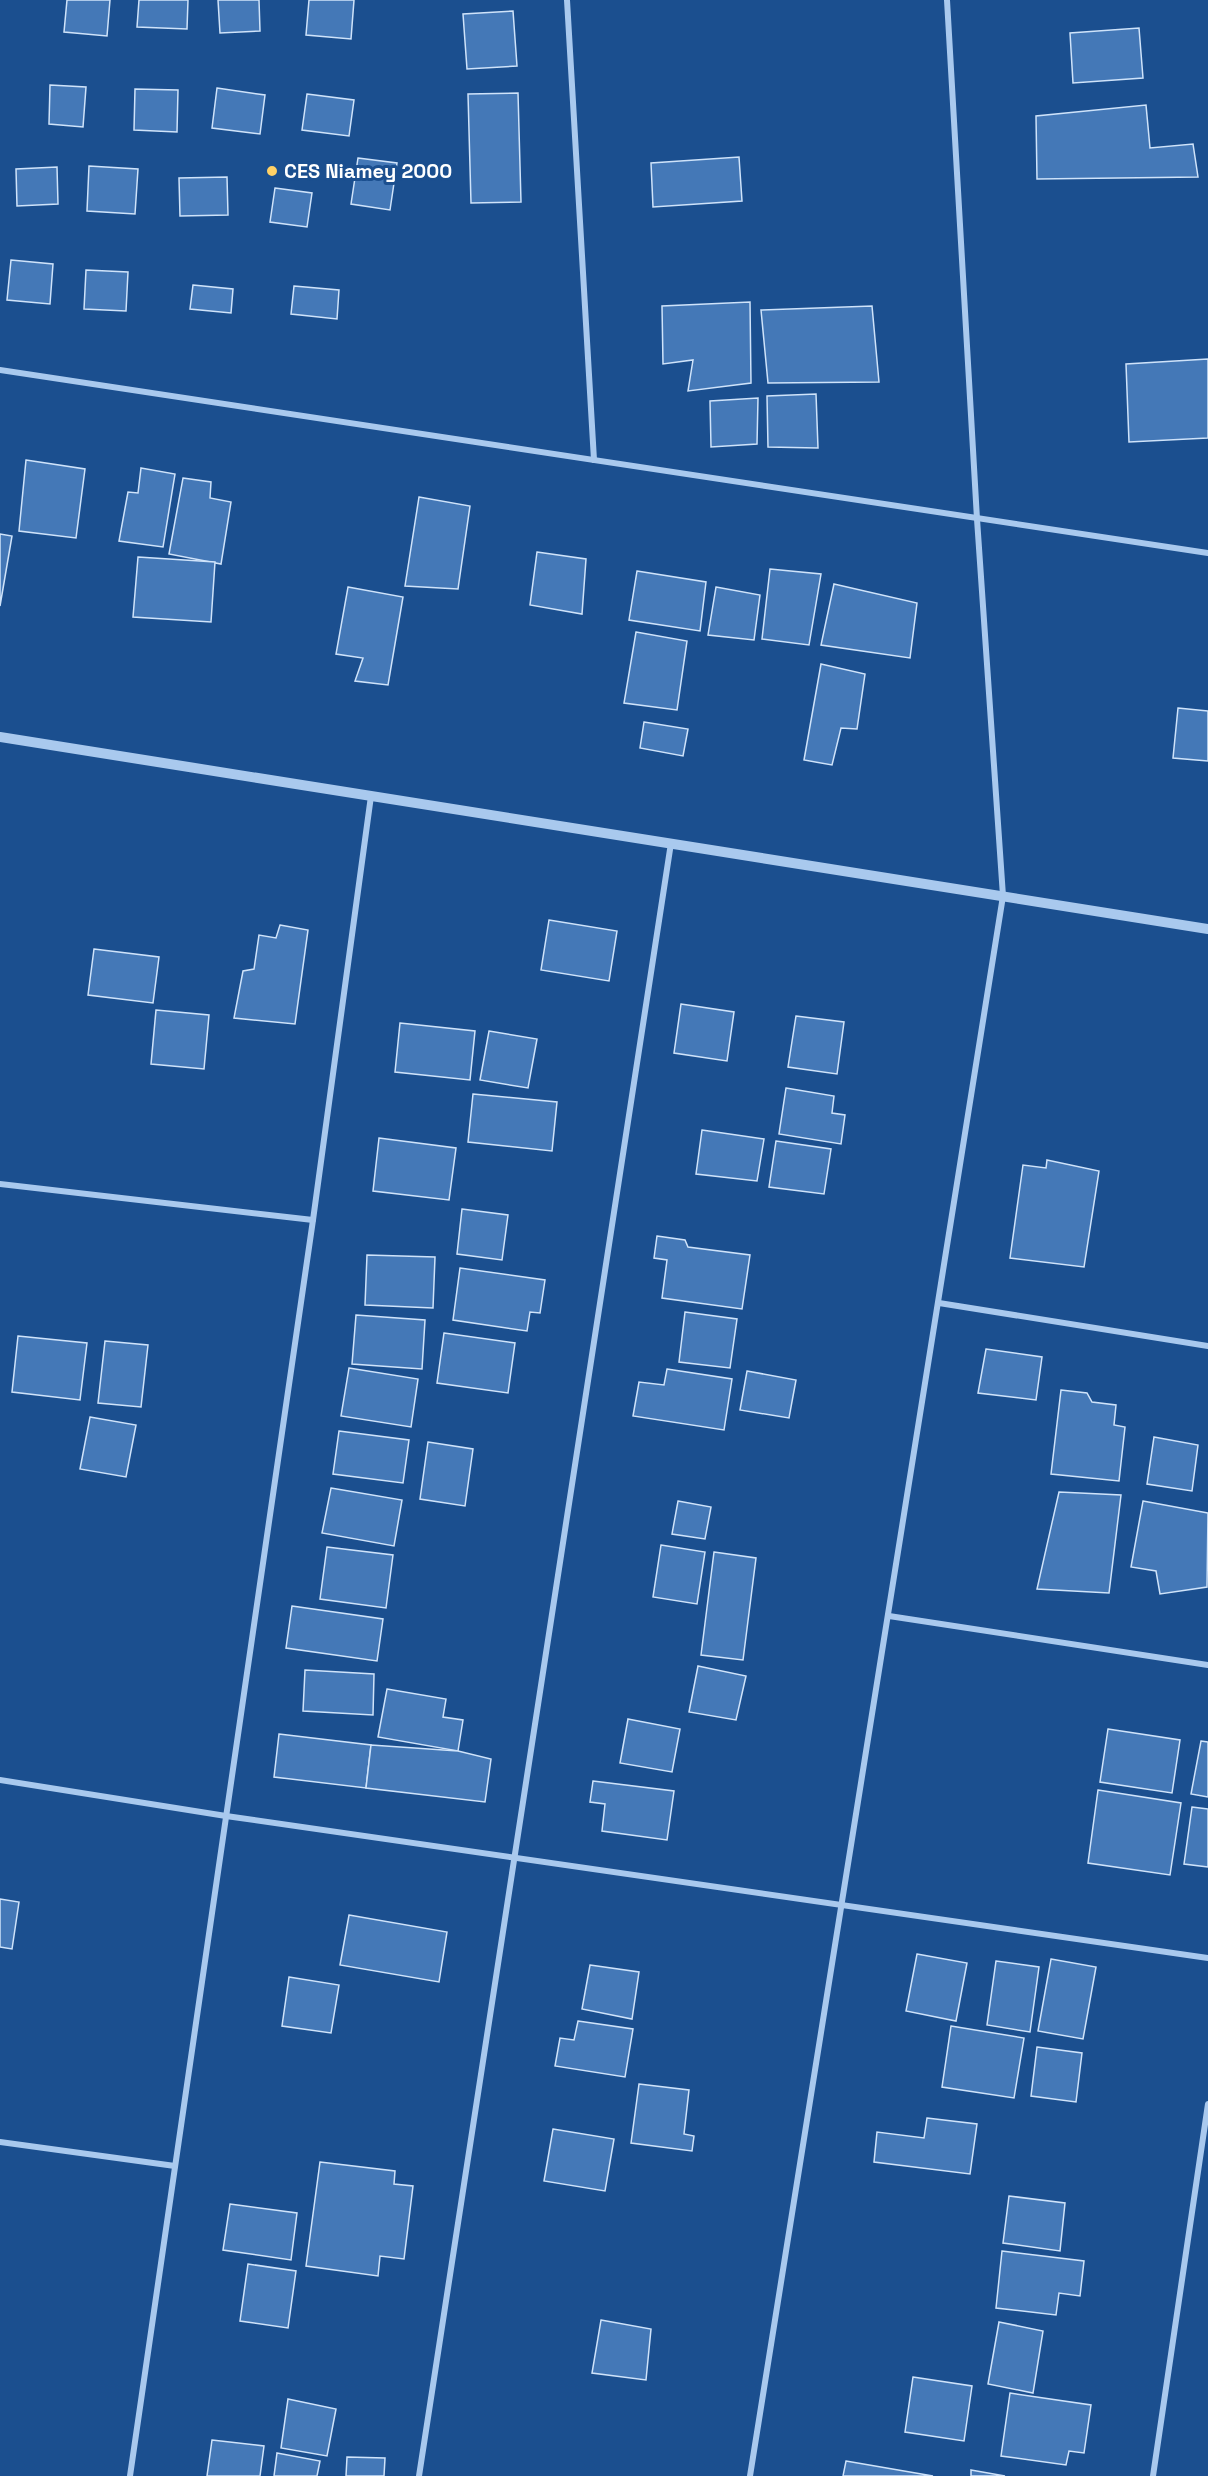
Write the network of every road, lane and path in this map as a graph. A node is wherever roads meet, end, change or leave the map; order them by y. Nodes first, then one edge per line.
1 (567, 0) edge
2 (947, 0) edge
3 (0, 369) edge
4 (594, 460) junction
5 (977, 519) junction
6 (1208, 553) edge
7 (0, 737) edge
8 (370, 796) junction
9 (671, 843) junction
10 (1003, 896) junction
11 (1208, 929) edge
12 (0, 1184) edge
13 (313, 1220) junction
14 (939, 1303) junction
15 (1208, 1346) edge
16 (889, 1616) junction
17 (1208, 1665) edge
18 (0, 1780) edge
19 (226, 1816) junction
20 (515, 1858) junction
21 (842, 1904) junction
22 (1208, 1958) edge
23 (1208, 2104) edge
24 (0, 2142) edge
25 (175, 2166) junction
26 (130, 2476) edge
27 (419, 2476) edge
28 (750, 2476) edge
29 (1153, 2476) edge

1 - 4 street
2 - 5 street
3 - 4 street
4 - 5 street
5 - 6 street
5 - 10 street
7 - 8 street
8 - 9 street
8 - 13 street
9 - 10 street
9 - 20 street
10 - 11 street
10 - 14 street
12 - 13 street
13 - 19 street
14 - 15 street
14 - 16 street
16 - 17 street
16 - 21 street
18 - 19 street
19 - 20 street
19 - 25 street
20 - 21 street
20 - 27 street
21 - 22 street
21 - 28 street
23 - 29 street
24 - 25 street
25 - 26 street

